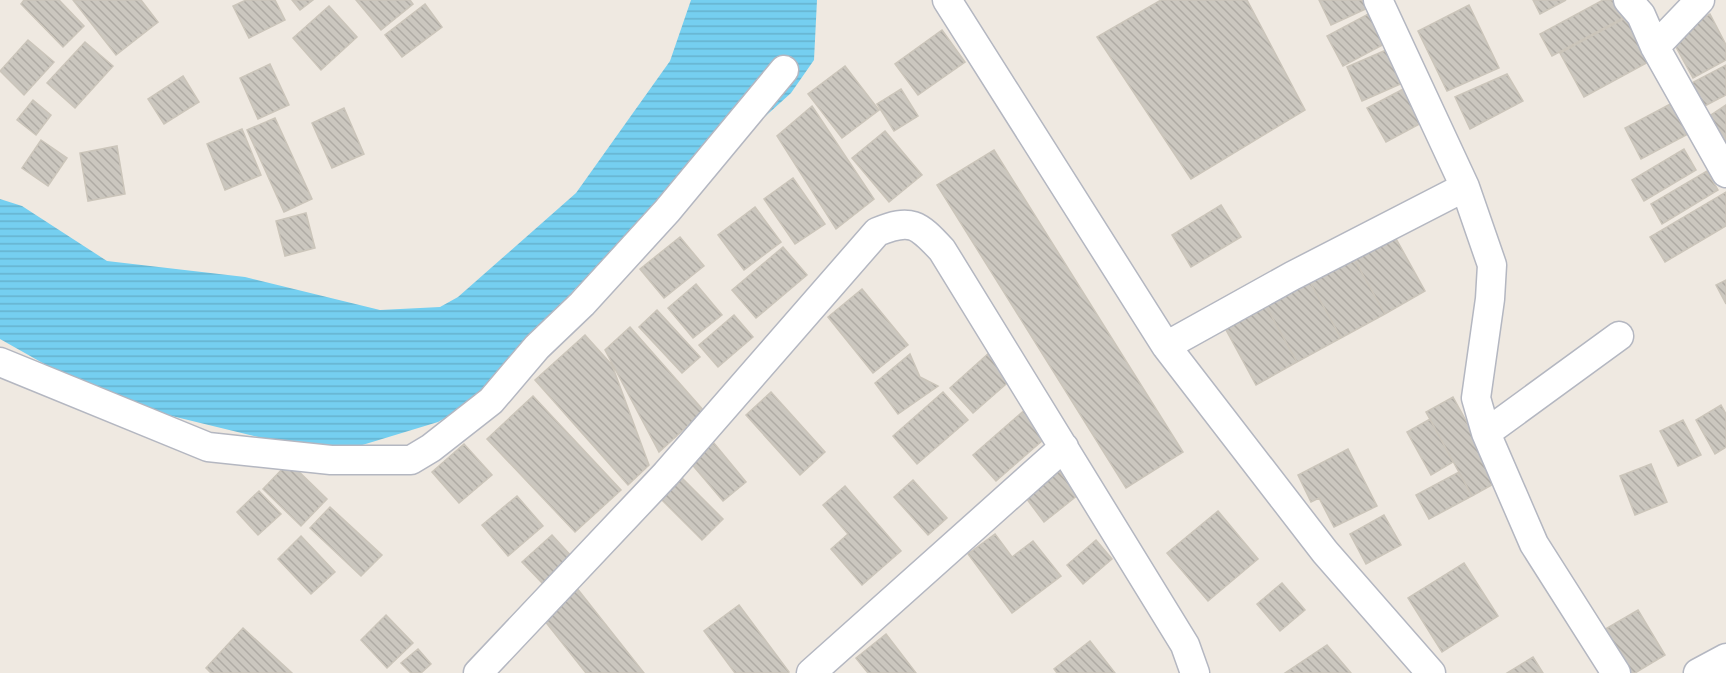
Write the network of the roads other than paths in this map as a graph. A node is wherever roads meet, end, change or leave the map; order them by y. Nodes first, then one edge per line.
1 (947, 0) edge
2 (1378, 0) edge
3 (1628, 0) edge
4 (1700, 0) edge
5 (1655, 47) junction
6 (784, 70) dead end
7 (1726, 173) edge
8 (1465, 187) junction
9 (1619, 336) dead end
10 (1166, 346) junction
11 (0, 362) edge
12 (1486, 433) junction
13 (1064, 447) junction
14 (1724, 661) edge
15 (478, 673) edge
16 (811, 673) edge
17 (1195, 673) edge
18 (1431, 673) edge
19 (1616, 673) edge
20 (1698, 673) edge

1 - 10 street
2 - 8 street
3 - 5 street
4 - 5 street
5 - 7 street
6 - 11 street
8 - 10 street
8 - 12 street
9 - 12 street
10 - 18 street
12 - 19 street
13 - 15 street
13 - 16 street
13 - 17 street
14 - 20 street

